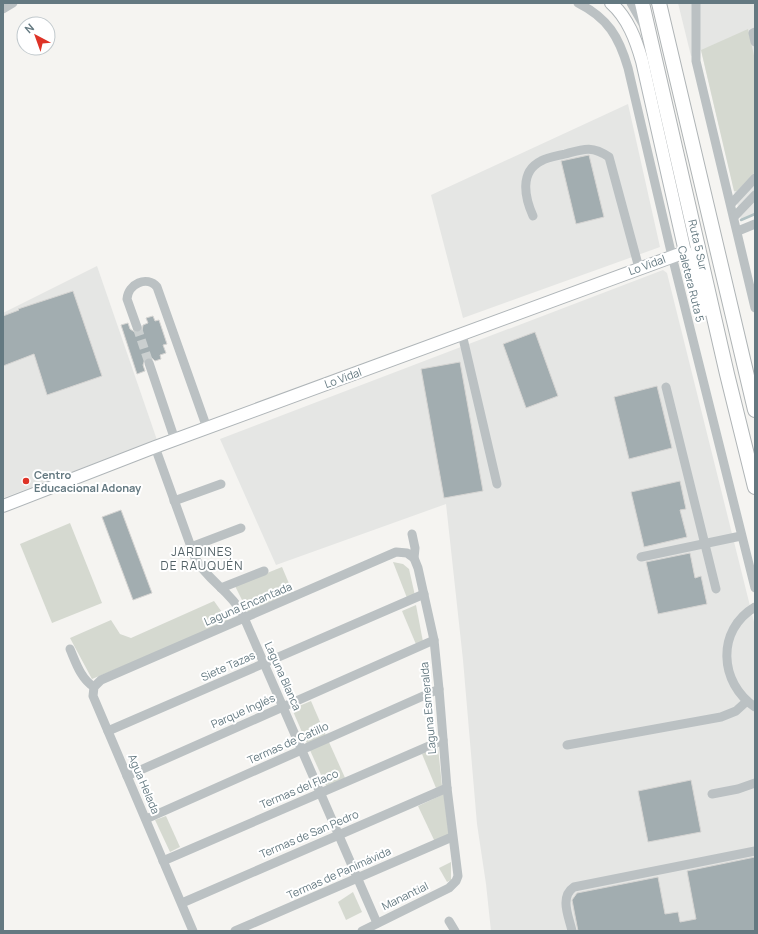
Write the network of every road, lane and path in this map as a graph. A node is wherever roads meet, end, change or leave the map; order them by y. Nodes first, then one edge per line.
1 (14, 3) edge
2 (578, 3) edge
3 (611, 3) edge
4 (631, 3) edge
5 (642, 3) edge
6 (659, 3) edge
7 (696, 3) edge
8 (3, 9) edge
9 (755, 32) edge
10 (649, 33) junction
11 (755, 42) edge
12 (755, 178) edge
13 (755, 195) edge
14 (731, 204) junction
15 (532, 216) dead end
16 (734, 217) junction
17 (755, 224) edge
18 (738, 231) junction
19 (678, 254) junction
20 (639, 268) junction
21 (755, 308) edge
22 (137, 327) tunnel mouth
23 (462, 334) junction
24 (149, 363) tunnel mouth
25 (727, 374) junction
26 (666, 387) dead end
27 (755, 410) edge
28 (207, 428) junction
29 (176, 440) junction
30 (155, 447) junction
31 (221, 484) dead end
32 (497, 484) dead end
33 (755, 487) edge
34 (174, 501) junction
35 (3, 506) edge
36 (241, 528) dead end
37 (412, 534) dead end
38 (741, 536) junction
39 (705, 544) junction
40 (191, 547) junction
41 (641, 557) dead end
42 (414, 558) junction
43 (264, 571) dead end
44 (221, 588) junction
45 (755, 588) edge
46 (716, 589) dead end
47 (424, 594) junction
48 (755, 607) edge
49 (245, 618) junction
50 (434, 640) junction
51 (70, 649) dead end
52 (264, 664) junction
53 (94, 687) junction
54 (439, 689) junction
55 (751, 704) edge
56 (283, 707) junction
57 (108, 731) junction
58 (443, 740) junction
59 (567, 745) dead end
60 (302, 750) junction
61 (127, 776) junction
62 (755, 783) edge
63 (447, 788) junction
64 (321, 793) junction
65 (712, 794) dead end
66 (146, 819) junction
67 (339, 835) junction
68 (452, 837) junction
69 (755, 851) edge
70 (163, 860) junction
71 (358, 878) junction
72 (456, 881) joint
73 (182, 903) junction
74 (449, 921) dead end
75 (377, 923) junction
76 (194, 931) edge
77 (236, 931) edge
78 (362, 931) edge
79 (455, 931) edge
80 (572, 931) edge

1 - 8 street
2 - 19 street, Caletera Ruta 5
3 - 19 main road
4 - 10 street
5 - 10 highway, Ruta 5 Sur
6 - 27 highway, Ruta 5 Sur
7 - 14 street
9 - 11 street
10 - 25 highway, Ruta 5 Sur
12 - 14 street
13 - 16 street
14 - 16 street
15 - 20 street
16 - 18 street
17 - 18 street
18 - 21 street
19 - 20 main road, Lo Vidal
19 - 25 highway
19 - 38 street, Caletera Ruta 5
20 - 23 main road, Lo Vidal
22 - 28 street
23 - 28 main road, Lo Vidal
23 - 32 street
24 - 29 street
25 - 33 highway, Ruta 5 Sur
26 - 39 street
28 - 29 main road, Lo Vidal
29 - 30 main road, Lo Vidal
30 - 34 street, Laguna Blanca
30 - 35 main road, Lo Vidal
31 - 34 street
34 - 40 street, Laguna Blanca
36 - 40 street
37 - 42 street, Laguna Esmeralda
38 - 39 street
38 - 45 street, Caletera Ruta 5
39 - 41 street
39 - 46 street
40 - 44 street, Laguna Blanca
42 - 47 street, Laguna Esmeralda
42 - 49 street, Laguna Encantada
43 - 44 street
44 - 49 street, Laguna Blanca
47 - 50 street, Laguna Esmeralda
47 - 52 street, Siete Tazas
48 - 55 street
49 - 52 street, Laguna Blanca
49 - 53 street, Laguna Encantada
50 - 54 street, Laguna Esmeralda
50 - 56 street, Parque Inglés
51 - 53 street
52 - 56 street, Laguna Blanca
52 - 57 street, Siete Tazas
53 - 57 street, Agua Helada
54 - 58 street, Laguna Esmeralda
54 - 60 street, Termas de Catillo
55 - 59 street
56 - 60 street, Laguna Blanca
56 - 61 street, Parque Inglés
57 - 61 street, Agua Helada
58 - 63 street, Laguna Esmeralda
58 - 64 street, Termas del Flaco
60 - 64 street, Laguna Blanca
60 - 66 street, Termas de Catillo
61 - 66 street, Agua Helada
62 - 65 street
63 - 67 street, Termas de San Pedro
63 - 68 street, Laguna Esmeralda
64 - 67 street, Laguna Blanca
64 - 70 street, Termas del Flaco
66 - 70 street, Agua Helada
67 - 71 street, Laguna Blanca
67 - 73 street, Termas de San Pedro
68 - 71 street, Termas de Panimávida
68 - 72 street, Laguna Esmeralda
69 - 80 street
70 - 73 street, Agua Helada
71 - 75 street, Laguna Blanca
71 - 77 street, Termas de Panimávida
72 - 75 street, Manantial
73 - 76 street, Agua Helada
74 - 79 street
75 - 78 street, Manantial

